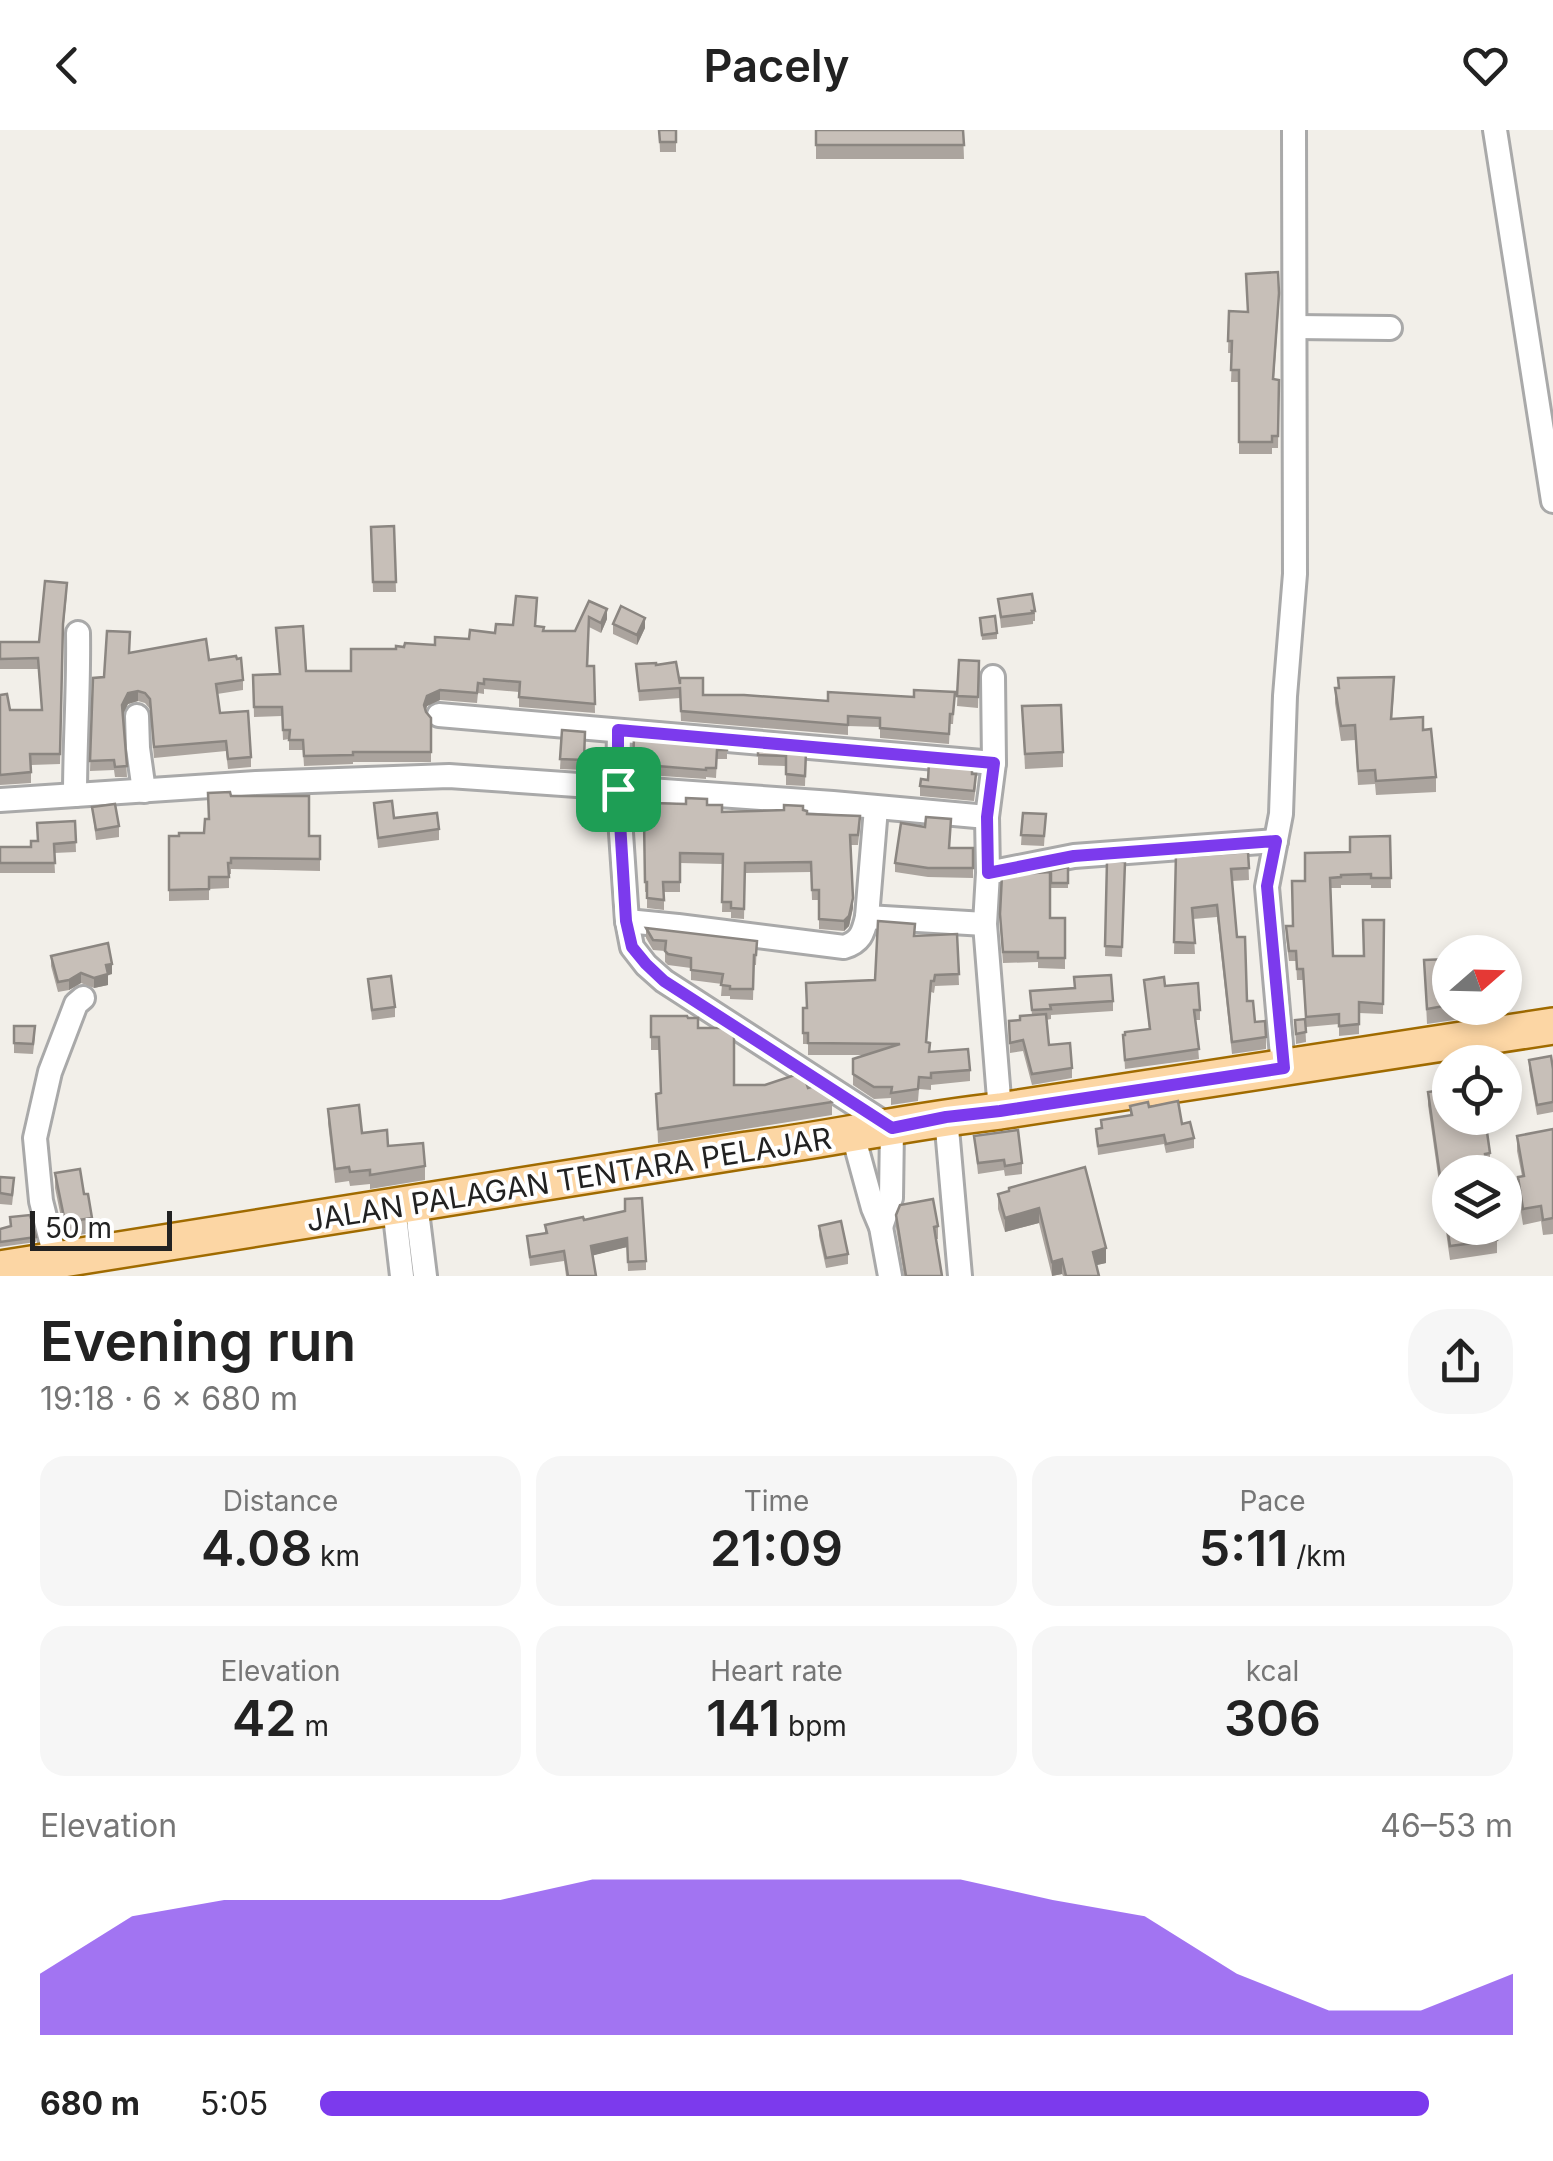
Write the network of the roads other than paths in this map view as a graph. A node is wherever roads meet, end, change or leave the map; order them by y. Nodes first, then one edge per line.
1 (1294, 130) edge
2 (1495, 130) edge
3 (1295, 326) junction
4 (1390, 328) dead end
5 (1553, 501) edge
6 (78, 633) dead end
7 (993, 677) dead end
8 (439, 715) dead end
9 (137, 716) dead end
10 (618, 730) junction
11 (994, 763) junction
12 (618, 789) junction
13 (144, 791) junction
14 (76, 795) junction
15 (0, 800) edge
16 (876, 808) junction
17 (987, 817) junction
18 (1276, 841) junction
19 (988, 873) junction
20 (867, 917) junction
21 (626, 921) junction
22 (985, 924) junction
23 (82, 998) dead end
24 (1553, 1026) edge
25 (1284, 1068) junction
26 (1000, 1111) junction
27 (946, 1117) junction
28 (892, 1128) junction
29 (853, 1135) junction
30 (405, 1205) junction
31 (881, 1227) junction
32 (56, 1261) junction
33 (7, 1271) edge
34 (402, 1276) edge
35 (425, 1276) edge
36 (890, 1276) edge
37 (960, 1276) edge

1 - 3 street
2 - 5 street
3 - 4 street
3 - 18 street
6 - 14 street
7 - 11 street
8 - 10 street
9 - 13 street
10 - 11 street
10 - 12 street
11 - 17 street
12 - 13 street
12 - 16 street
12 - 21 street
13 - 14 street
14 - 15 street
16 - 17 street
16 - 20 street
17 - 19 street
18 - 19 street
18 - 25 street
19 - 22 street
20 - 21 street
20 - 22 street
21 - 28 street
22 - 26 street
23 - 32 street
24 - 25 main road, JALAN PALAGAN TENTARA PELAJAR
25 - 26 main road, JALAN PALAGAN TENTARA PELAJAR
26 - 27 main road, JALAN PALAGAN TENTARA PELAJAR
27 - 28 main road, JALAN PALAGAN TENTARA PELAJAR
27 - 37 street
28 - 29 main road, JALAN PALAGAN TENTARA PELAJAR
28 - 31 street
29 - 30 main road, JALAN PALAGAN TENTARA PELAJAR
29 - 31 street
30 - 32 main road, JALAN PALAGAN TENTARA PELAJAR
30 - 34 street
30 - 35 street
31 - 36 street
32 - 33 main road, JALAN PALAGAN TENTARA PELAJAR

